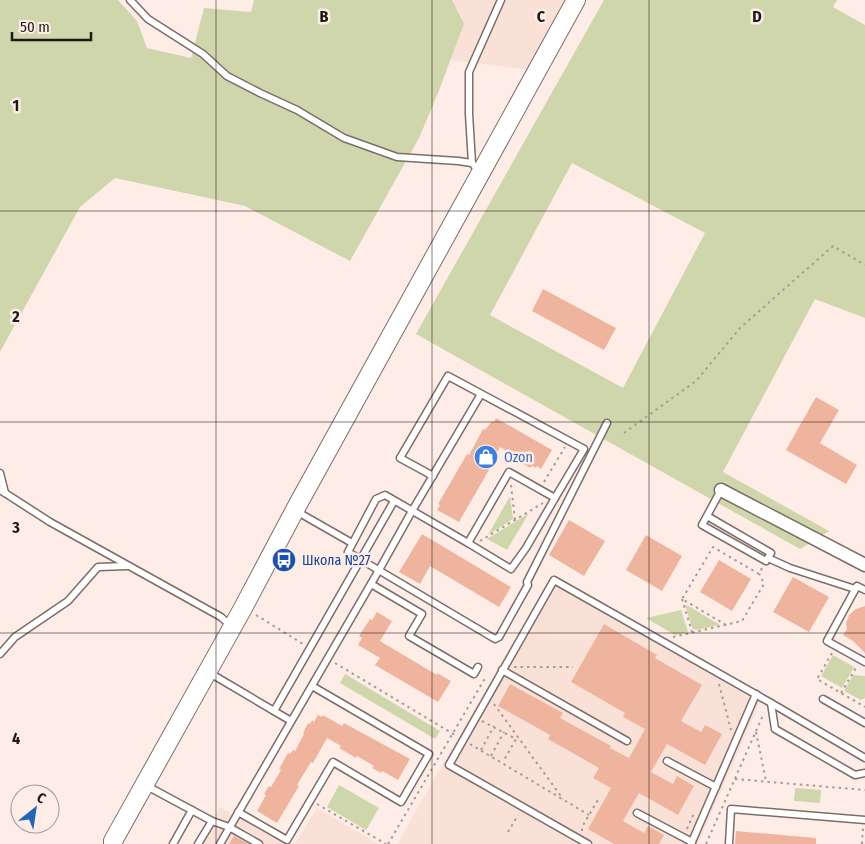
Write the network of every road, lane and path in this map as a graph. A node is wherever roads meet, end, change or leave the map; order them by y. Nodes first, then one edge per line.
1 (130, 0) edge
2 (501, 0) edge
3 (576, 0) edge
4 (477, 169) junction
5 (865, 265) edge
6 (481, 394) junction
7 (607, 424) dead end
8 (624, 433) dead end
9 (568, 441) junction
10 (510, 472) junction
11 (0, 473) edge
12 (432, 476) junction
13 (540, 490) junction
14 (722, 490) joint
15 (3, 491) edge
16 (554, 498) junction
17 (394, 501) junction
18 (295, 510) junction
19 (412, 511) junction
20 (707, 516) junction
21 (515, 520) junction
22 (352, 543) junction
23 (470, 544) junction
24 (360, 559) junction
25 (767, 560) junction
26 (865, 565) edge
27 (128, 566) junction
28 (379, 570) junction
29 (759, 574) junction
30 (371, 584) junction
31 (855, 589) junction
32 (865, 590) edge
33 (682, 599) junction
34 (243, 608) junction
35 (726, 625) junction
36 (232, 627) junction
37 (692, 632) junction
38 (671, 637) dead end
39 (309, 647) junction
40 (832, 652) dead end
41 (0, 654) edge
42 (328, 658) junction
43 (865, 662) edge
44 (857, 666) dead end
45 (478, 667) dead end
46 (573, 667) dead end
47 (503, 668) junction
48 (207, 671) junction
49 (716, 672) junction
50 (474, 674) junction
51 (312, 686) junction
52 (841, 693) junction
53 (756, 694) junction
54 (488, 696) junction
55 (823, 699) dead end
56 (770, 702) junction
57 (865, 707) edge
58 (274, 711) junction
59 (476, 717) junction
60 (291, 721) junction
61 (865, 723) edge
62 (494, 726) junction
63 (731, 730) dead end
64 (504, 732) junction
65 (756, 732) junction
66 (453, 733) junction
67 (463, 740) junction
68 (627, 741) dead end
69 (481, 750) junction
70 (491, 756) junction
71 (865, 758) edge
72 (667, 761) dead end
73 (503, 763) junction
74 (865, 773) edge
75 (735, 779) junction
76 (766, 782) junction
77 (144, 785) junction
78 (716, 787) junction
79 (865, 790) edge
80 (599, 798) dead end
81 (310, 800) junction
82 (564, 800) junction
83 (523, 807) junction
84 (192, 810) junction
85 (238, 812) junction
86 (637, 813) dead end
87 (589, 815) junction
88 (864, 820) edge
89 (212, 821) junction
90 (229, 827) junction
91 (582, 827) dead end
92 (508, 832) dead end
93 (112, 843) edge
94 (691, 843) edge
95 (173, 844) edge
96 (198, 844) edge
97 (220, 844) edge
98 (259, 844) edge
99 (387, 844) edge
100 (588, 844) edge
101 (706, 844) edge
102 (728, 844) edge
103 (862, 844) edge

1 - 4 lane
2 - 4 lane
3 - 4 street
4 - 18 street
5 - 8 path
6 - 9 lane
6 - 12 lane
6 - 12 lane
7 - 28 lane
9 - 13 path
9 - 16 lane
10 - 13 lane
10 - 21 path
10 - 23 lane
11 - 15 lane
12 - 19 lane
13 - 16 lane
14 - 20 lane
14 - 26 street
15 - 27 lane
16 - 21 path
16 - 23 lane
17 - 19 lane
17 - 22 lane
17 - 24 lane
18 - 22 lane
18 - 34 street
19 - 23 lane
19 - 28 lane
20 - 25 lane
20 - 25 lane
21 - 23 path
22 - 24 lane
24 - 28 lane
24 - 39 lane
25 - 29 path
25 - 31 lane
27 - 36 lane
27 - 41 lane
28 - 30 lane
29 - 33 path
29 - 35 path
30 - 42 lane
30 - 50 lane
31 - 32 lane
31 - 43 lane
33 - 35 path
33 - 37 path
34 - 36 street
34 - 39 path
35 - 37 path
36 - 48 street
37 - 38 path
39 - 58 lane
40 - 52 path
42 - 51 lane
42 - 66 path
44 - 52 path
45 - 50 lane
46 - 47 path
47 - 49 lane
47 - 54 lane
47 - 68 lane
48 - 58 lane
48 - 77 street
49 - 53 lane
49 - 63 path
50 - 66 path
51 - 60 lane
51 - 81 lane
52 - 57 path
53 - 56 lane
53 - 78 lane
54 - 59 lane
54 - 82 path
55 - 61 lane
56 - 65 path
56 - 71 lane
56 - 74 lane
58 - 60 lane
59 - 62 path
59 - 67 lane
60 - 85 lane
62 - 64 path
62 - 69 path
64 - 70 path
64 - 73 path
65 - 75 path
65 - 76 path
66 - 67 path
66 - 99 path
67 - 69 path
67 - 83 lane
69 - 70 path
70 - 73 path
72 - 78 lane
73 - 82 path
75 - 76 path
75 - 101 path
76 - 79 path
77 - 84 lane
77 - 93 street
78 - 94 lane
80 - 87 path
81 - 85 lane
81 - 99 path
82 - 87 path
83 - 92 path
83 - 100 lane
84 - 89 lane
84 - 95 lane
85 - 90 lane
86 - 94 lane
87 - 91 path
88 - 102 lane
88 - 103 path
89 - 90 lane
89 - 96 lane
90 - 97 lane
90 - 98 lane

